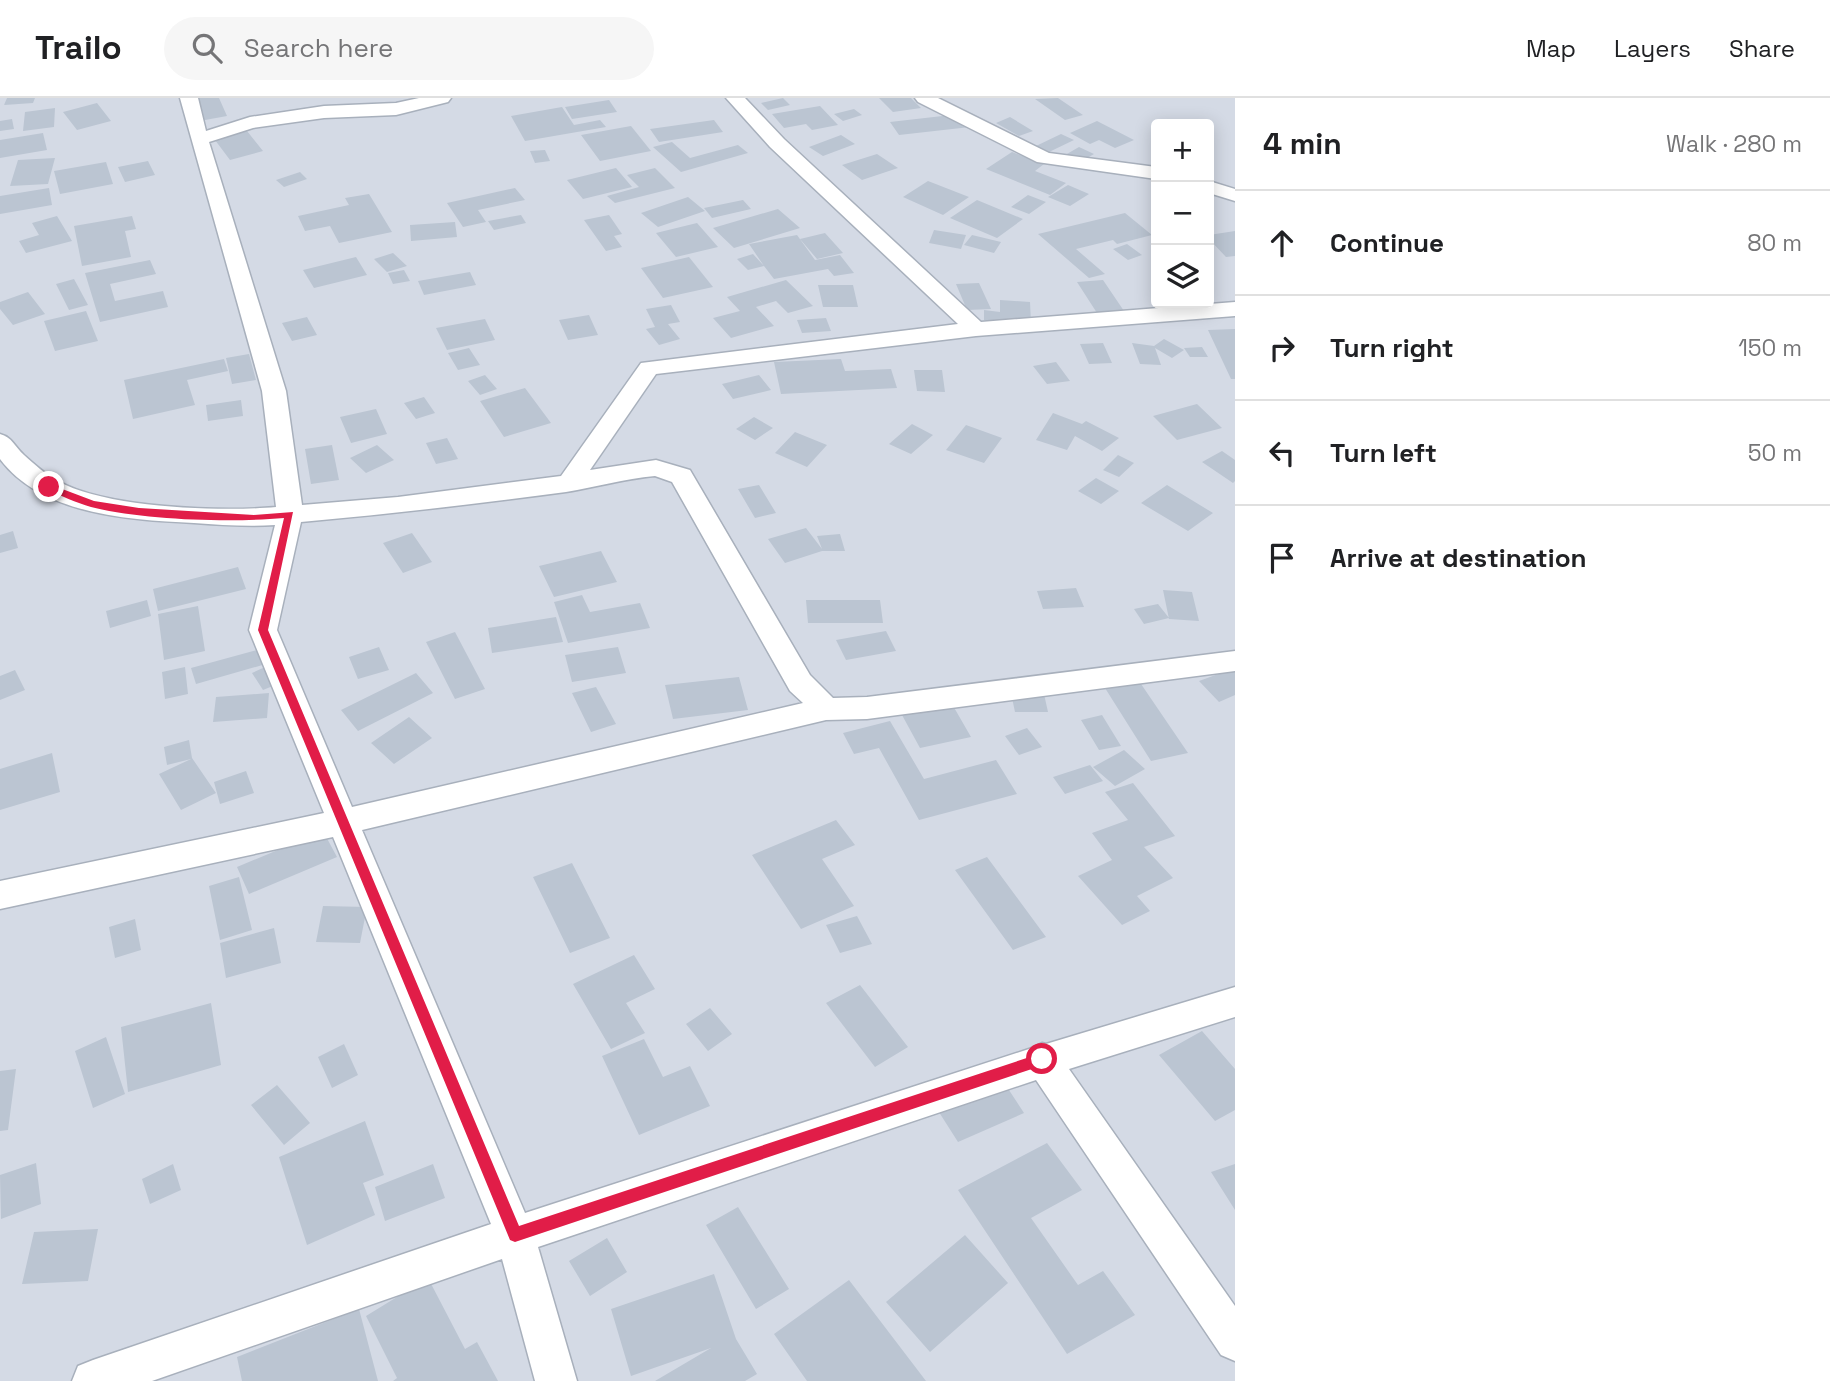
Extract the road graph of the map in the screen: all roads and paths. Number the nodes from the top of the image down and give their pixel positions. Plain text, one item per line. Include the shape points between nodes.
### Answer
1 (189, 98) edge
2 (442, 98) edge
3 (734, 98) edge
4 (924, 98) edge
5 (198, 139) junction
6 (1151, 172) edge
7 (1214, 189) edge
8 (1235, 195) edge
9 (1235, 309) edge
10 (976, 329) junction
11 (0, 442) edge
12 (569, 483) junction
13 (290, 514) junction
14 (1235, 661) edge
15 (826, 709) junction
16 (343, 822) junction
17 (0, 895) edge
18 (1235, 1002) edge
19 (1042, 1059) junction
20 (515, 1235) junction
21 (1235, 1341) edge
22 (93, 1381) edge
23 (556, 1381) edge

1 - 5 street
2 - 5 street via 396,109 250,124
3 - 10 street
4 - 6 street via 1044,158
5 - 13 street via 274,391
7 - 8 street
9 - 10 street
10 - 12 street via 649,368
11 - 13 street via 13,459 49,487 92,504 139,512 254,518
12 - 13 street
12 - 15 street via 656,468 681,476 800,683
13 - 16 street via 263,630
14 - 15 street via 867,708
15 - 16 street
16 - 17 street
16 - 20 street
18 - 19 street
19 - 20 street
19 - 21 street
20 - 22 street
20 - 23 street

